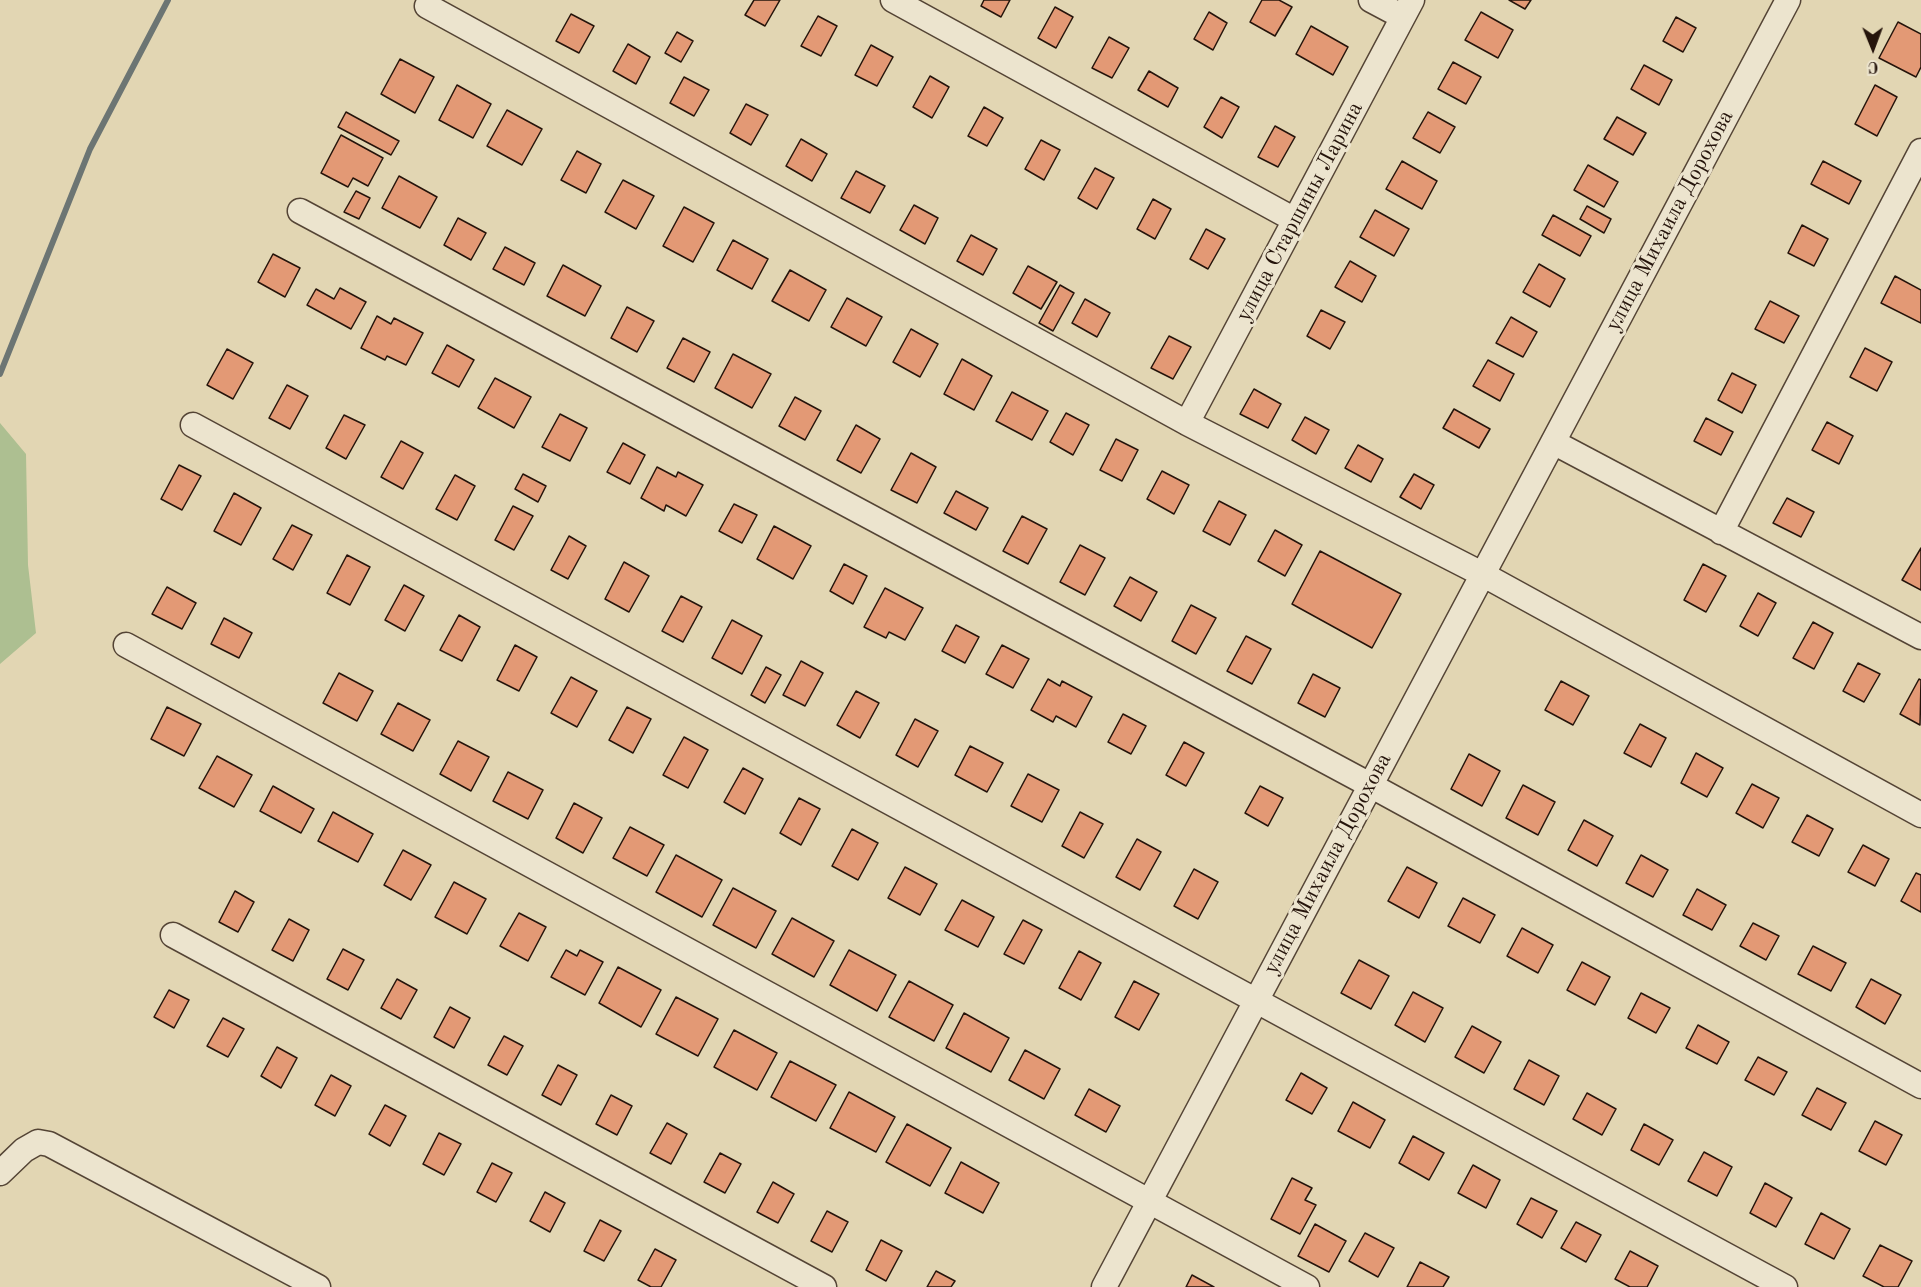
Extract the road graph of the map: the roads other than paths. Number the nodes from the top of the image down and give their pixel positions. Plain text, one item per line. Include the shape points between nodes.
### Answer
1 (893, 0) edge
2 (1371, 0) edge
3 (1788, 0) edge
4 (427, 6) dead end
5 (1408, 9) edge
6 (1921, 151) edge
7 (300, 211) dead end
8 (1295, 220) junction
9 (1187, 423) junction
10 (193, 425) dead end
11 (1553, 442) junction
12 (1721, 532) junction
13 (1482, 574) junction
14 (1921, 637) edge
15 (126, 645) dead end
16 (1370, 785) junction
17 (1921, 814) edge
18 (173, 935) dead end
19 (1255, 1001) junction
20 (1921, 1086) edge
21 (0, 1173) edge
22 (1149, 1202) junction
23 (318, 1287) edge
24 (824, 1287) edge
25 (1104, 1287) edge
26 (1307, 1287) edge
27 (1785, 1287) edge

1 - 8 street
2 - 5 street
3 - 11 street, улица Михаила Дорохова
4 - 9 street
5 - 8 street, улица Старшины Ларина
6 - 12 street
7 - 16 street
8 - 9 street, улица Старшины Ларина
9 - 13 street
10 - 19 street
11 - 12 street
11 - 13 street, улица Михаила Дорохова
12 - 14 street
13 - 16 street, улица Михаила Дорохова
13 - 17 street
15 - 22 street
16 - 19 street, улица Михаила Дорохова
16 - 20 street
18 - 24 street
19 - 22 street, улица Михаила Дорохова
19 - 27 street
21 - 23 street via 24,1149 38,1142 49,1144
22 - 25 street, улица Михаила Дорохова
22 - 26 street

